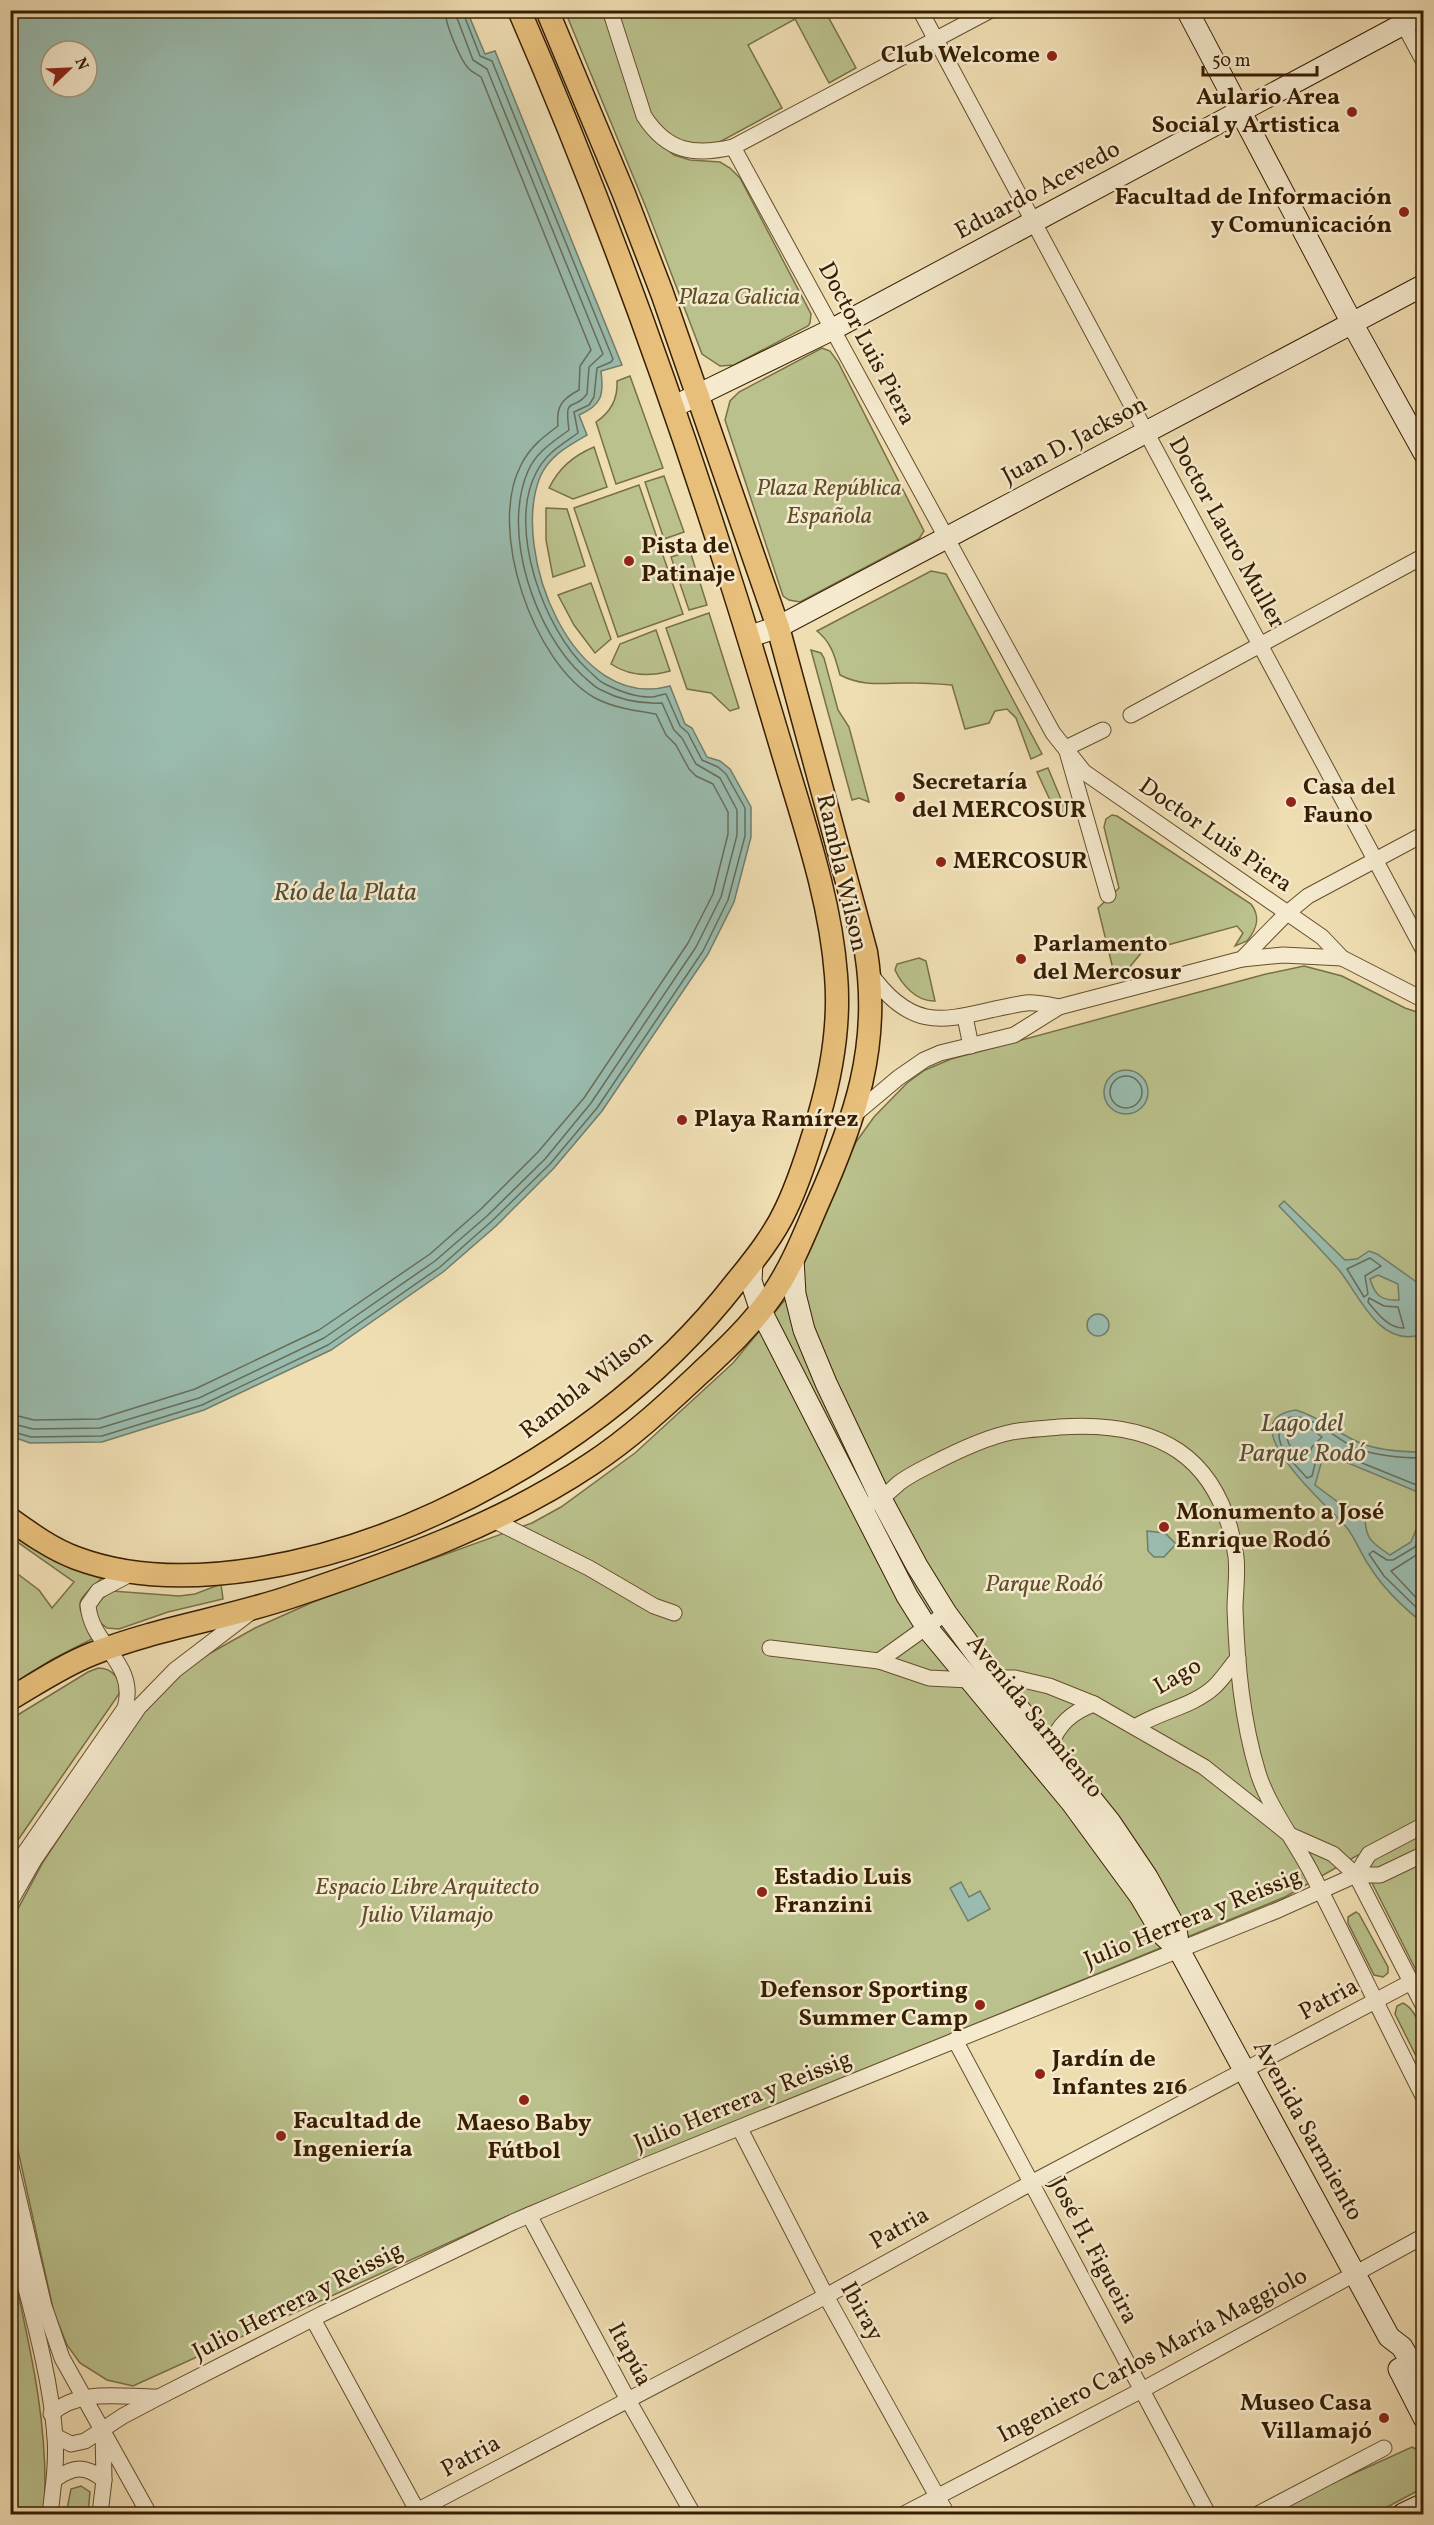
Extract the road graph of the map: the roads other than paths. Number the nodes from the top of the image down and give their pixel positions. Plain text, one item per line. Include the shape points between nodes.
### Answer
1 (519, 10) edge
2 (547, 10) edge
3 (610, 10) edge
4 (920, 10) edge
5 (991, 10) edge
6 (1187, 10) edge
7 (1424, 13) edge
8 (1400, 17) edge
9 (935, 39) junction
10 (1424, 62) edge
11 (1241, 113) junction
12 (733, 147) junction
13 (1032, 223) junction
14 (1424, 285) edge
15 (1352, 323) junction
16 (832, 329) junction
17 (699, 395) junction
18 (673, 407) junction
19 (1146, 432) junction
20 (1424, 453) edge
21 (946, 540) junction
22 (1424, 556) edge
23 (778, 627) junction
24 (748, 637) junction
25 (1261, 645) junction
26 (1131, 715) dead end
27 (1103, 730) dead end
28 (1066, 748) junction
29 (1424, 834) edge
30 (1374, 861) junction
31 (1108, 895) dead end
32 (1286, 914) junction
33 (1424, 951) edge
34 (1342, 958) junction
35 (1242, 959) junction
36 (869, 972) junction
37 (1424, 1000) edge
38 (1059, 1007) junction
39 (965, 1017) junction
40 (971, 1046) junction
41 (854, 1115) junction
42 (793, 1259) junction
43 (752, 1262) junction
44 (761, 1311) junction
45 (881, 1499) junction
46 (861, 1509) junction
47 (10, 1519) edge
48 (493, 1520) junction
49 (136, 1571) junction
50 (257, 1607) junction
51 (674, 1613) dead end
52 (946, 1613) junction
53 (927, 1628) junction
54 (770, 1647) dead end
55 (107, 1648) junction
56 (1238, 1658) junction
57 (879, 1661) junction
58 (995, 1678) junction
59 (969, 1680) junction
60 (10, 1699) edge
61 (1094, 1704) junction
62 (1135, 1727) junction
63 (1050, 1747) junction
64 (1424, 1825) edge
65 (1290, 1834) junction
66 (1424, 1854) edge
67 (10, 1874) edge
68 (1356, 1875) junction
69 (1320, 1892) junction
70 (10, 1902) edge
71 (1179, 1950) junction
72 (1410, 1982) junction
73 (1374, 2001) junction
74 (1424, 2007) edge
75 (955, 2040) junction
76 (1244, 2070) junction
77 (1424, 2098) edge
78 (740, 2129) junction
79 (10, 2163) edge
80 (1031, 2182) junction
81 (529, 2215) junction
82 (10, 2225) edge
83 (1424, 2236) edge
84 (1355, 2273) junction
85 (826, 2296) junction
86 (313, 2319) junction
87 (1389, 2337) junction
88 (1424, 2385) edge
89 (1142, 2390) junction
90 (85, 2396) junction
91 (159, 2397) junction
92 (628, 2400) junction
93 (51, 2414) junction
94 (1424, 2418) edge
95 (103, 2428) junction
96 (55, 2436) junction
97 (1384, 2448) dead end
98 (55, 2478) junction
99 (104, 2480) junction
100 (938, 2496) junction
101 (1424, 2504) edge
102 (415, 2513) edge
103 (50, 2514) edge
104 (100, 2514) edge
105 (149, 2514) edge
106 (693, 2514) edge
107 (904, 2514) edge
108 (947, 2514) edge
109 (1208, 2514) edge
110 (1258, 2514) edge
111 (1403, 2514) edge

1 - 18 main road, Rambla Wilson via 599,203
2 - 17 main road, Rambla Wilson via 624,194
3 - 12 street via 644,116 652,128 682,149 699,152
4 - 9 street, Doctor Lauro Muller
5 - 9 street
6 - 11 street
7 - 8 street, Eduardo Acevedo
8 - 10 street
8 - 11 street, Eduardo Acevedo
9 - 12 street
9 - 13 street, Doctor Lauro Muller
11 - 13 street, Eduardo Acevedo
11 - 15 street
12 - 16 street, Doctor Luis Piera
13 - 16 street, Eduardo Acevedo
13 - 19 street, Doctor Lauro Muller
14 - 15 street, Juan D. Jackson
15 - 19 street, Juan D. Jackson
15 - 20 street
16 - 17 street, Eduardo Acevedo
16 - 21 street, Doctor Luis Piera
17 - 18 street, Eduardo Acevedo
17 - 23 main road, Rambla Wilson
18 - 24 main road, Rambla Wilson
19 - 21 street, Juan D. Jackson
19 - 25 street, Doctor Lauro Muller
21 - 23 street, Juan D. Jackson
21 - 28 street, Doctor Luis Piera via 1053,733
22 - 25 street
23 - 24 street, Juan D. Jackson
23 - 36 main road, Rambla Wilson
24 - 43 main road, Rambla Wilson via 806,832 829,924 837,983 833,1052 817,1124 786,1210
25 - 26 street
25 - 30 street, Doctor Lauro Muller
27 - 28 street
28 - 31 street, Doctor Luis Piera
28 - 32 street, Doctor Luis Piera via 1084,772
29 - 30 street
30 - 32 street via 1308,896
30 - 33 street, Doctor Lauro Muller
32 - 34 street, Doctor Luis Piera via 1322,937
32 - 35 street
34 - 35 street, Doctor Luis Piera via 1283,955
34 - 37 street, Doctor Luis Piera
35 - 38 street, Doctor Luis Piera
36 - 39 street via 892,998 922,1017
36 - 41 main road, Rambla Wilson via 866,1054
38 - 39 street via 1029,1002
38 - 40 street via 1014,1035
39 - 40 street
40 - 41 street via 924,1060
41 - 42 main road, Rambla Wilson
42 - 44 main road, Rambla Wilson
42 - 45 street, Avenida Sarmiento via 795,1294 804,1330
43 - 44 street, Avenida Sarmiento via 751,1281
43 - 49 main road, Rambla Wilson via 708,1318 631,1392 517,1472 440,1512 361,1544 299,1561 208,1574
44 - 46 street, Avenida Sarmiento
44 - 48 main road, Rambla Wilson via 680,1392 593,1462
45 - 46 street
45 - 52 street, Avenida Sarmiento
45 - 56 street via 901,1481 930,1464 1010,1432 1073,1426 1117,1427 1173,1447 1188,1457 1213,1486 1230,1527 1237,1561
46 - 53 street, Avenida Sarmiento
47 - 49 main road, Rambla Wilson via 57,1551 97,1565
48 - 50 main road, Rambla Wilson
48 - 51 street
49 - 55 street via 98,1591 88,1605 91,1624
50 - 55 main road, Rambla Wilson
50 - 70 street via 175,1670 147,1697 34,1860
52 - 53 street
52 - 58 street, Avenida Sarmiento
53 - 57 street
53 - 59 street, Avenida Sarmiento
54 - 57 street
55 - 60 main road, Rambla Wilson
55 - 67 street via 121,1667 127,1685 125,1708
56 - 62 street, Lago via 1214,1687
56 - 65 street via 1247,1735 1260,1778
57 - 59 street via 929,1678
58 - 61 street via 1049,1686
58 - 63 street, Avenida Sarmiento
59 - 71 street, Avenida Sarmiento via 1072,1803 1140,1896 1163,1935
61 - 62 street
61 - 63 street via 1064,1722
62 - 65 street via 1204,1767
63 - 71 street, Avenida Sarmiento via 1110,1822 1147,1877 1176,1929
64 - 68 street, Julio Herrera y Reissig via 1369,1854
65 - 68 street via 1333,1854
65 - 69 street
66 - 68 street, Julio Herrera y Reissig via 1380,1875
68 - 69 street, Julio Herrera y Reissig
68 - 72 street
69 - 71 street, Julio Herrera y Reissig
69 - 73 street
71 - 75 street, Julio Herrera y Reissig
71 - 76 street, Avenida Sarmiento
72 - 73 street, Patria
72 - 74 street
73 - 76 street, Patria
73 - 77 street
75 - 78 street, Julio Herrera y Reissig
75 - 80 street, José H. Figueira
76 - 80 street, Patria
76 - 84 street, Avenida Sarmiento
78 - 81 street, Julio Herrera y Reissig
78 - 85 street, Ibiray
79 - 90 street via 49,2322 62,2358
80 - 85 street, Patria
80 - 89 street, José H. Figueira
81 - 86 street, Julio Herrera y Reissig
81 - 92 street, Itapúa
82 - 93 street via 48,2385
83 - 84 street, Ingeniero Carlos María Maggiolo
84 - 87 street, Avenida Sarmiento
84 - 89 street, Ingeniero Carlos María Maggiolo
85 - 92 street, Patria
85 - 100 street, Ibiray
86 - 91 street, Julio Herrera y Reissig
86 - 102 street
87 - 88 street, Avenida Sarmiento via 1402,2347
87 - 94 street, Avenida Sarmiento via 1390,2351
89 - 100 street, Ingeniero Carlos María Maggiolo
89 - 109 street, José H. Figueira
90 - 91 street, Julio Herrera y Reissig
90 - 93 street, Julio Herrera y Reissig
90 - 95 street
91 - 95 street, Julio Herrera y Reissig
92 - 102 street, Patria
92 - 106 street, Itapúa
93 - 96 street
95 - 96 street, Julio Herrera y Reissig via 77,2444
95 - 99 street
95 - 105 street
96 - 98 street
97 - 110 street
98 - 99 street via 81,2467
98 - 103 street
99 - 104 street
100 - 107 street, Ingeniero Carlos María Maggiolo
100 - 108 street, Ibiray
101 - 111 street

